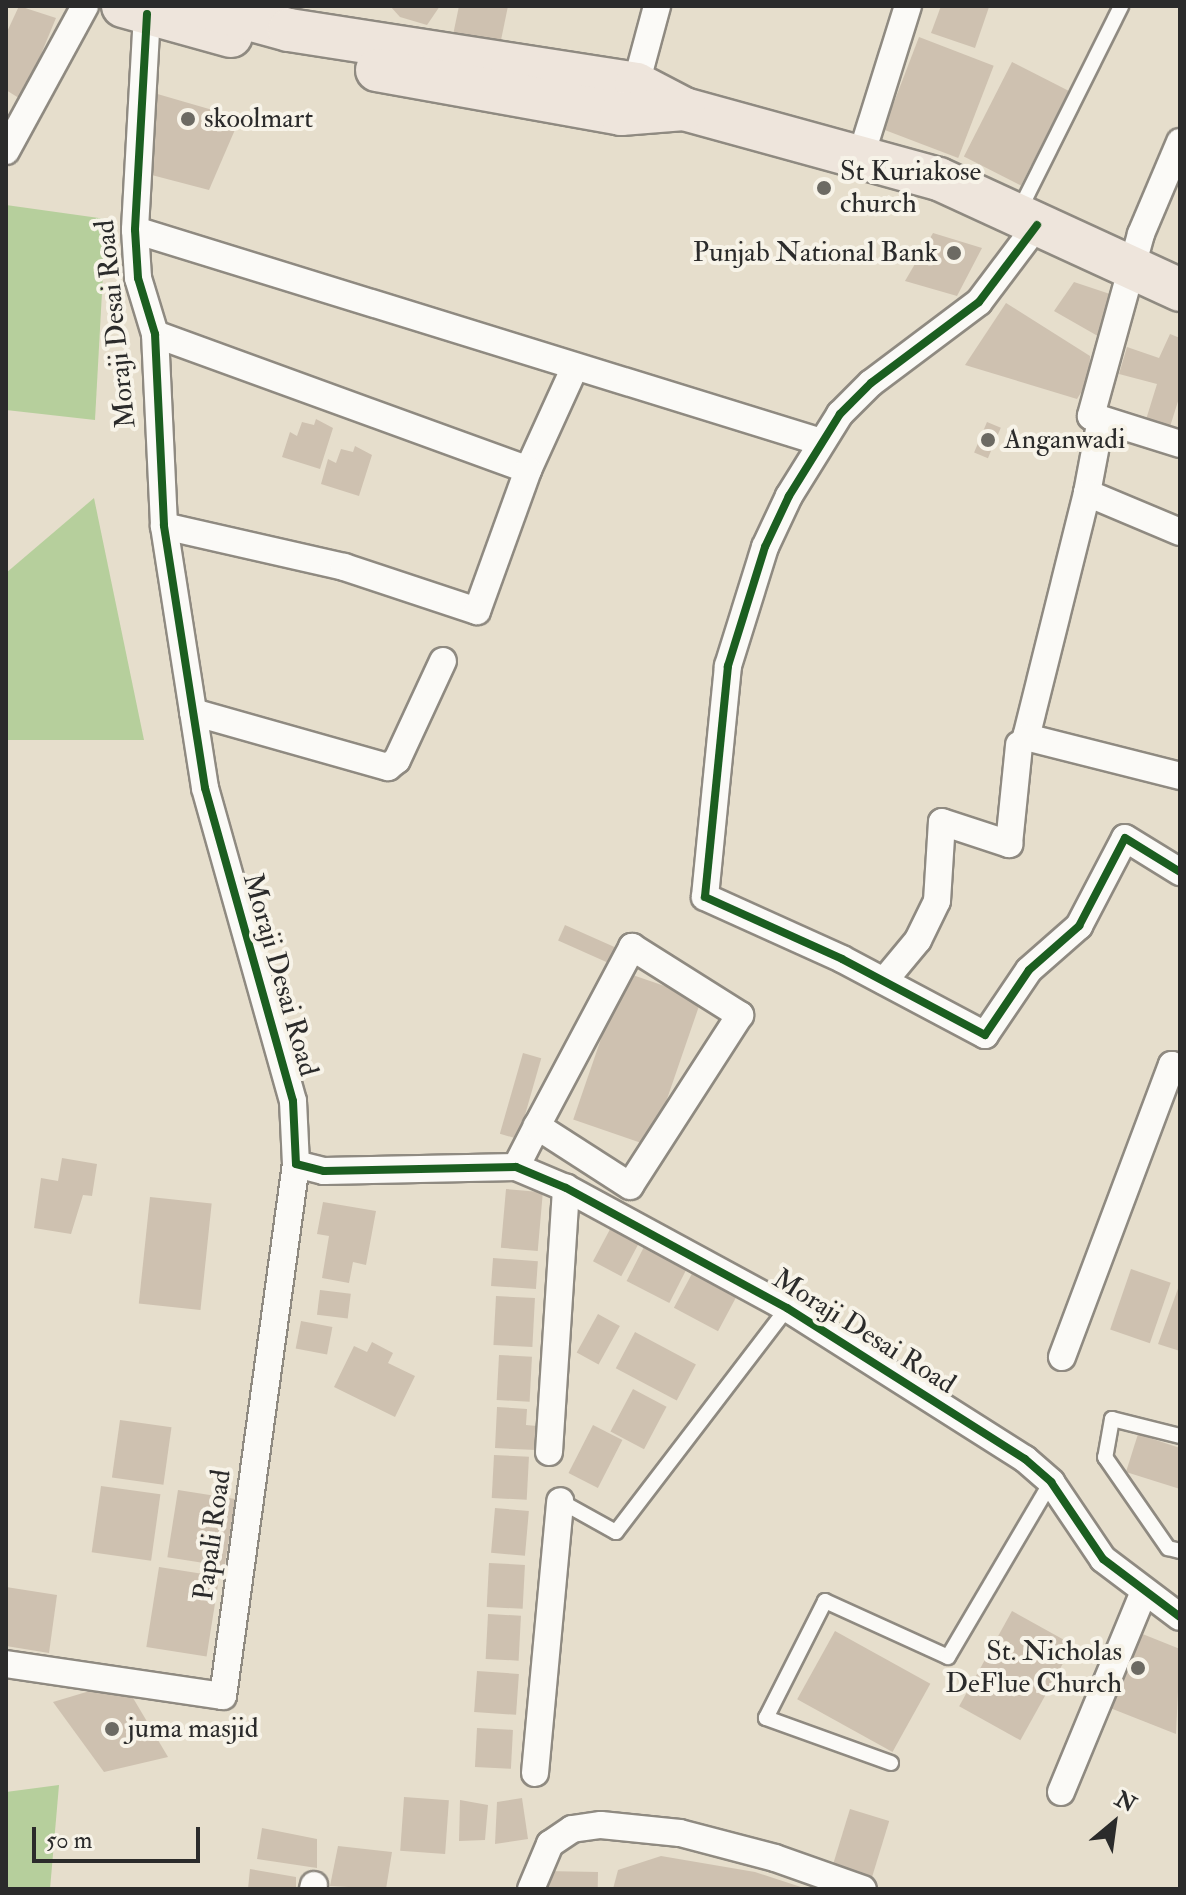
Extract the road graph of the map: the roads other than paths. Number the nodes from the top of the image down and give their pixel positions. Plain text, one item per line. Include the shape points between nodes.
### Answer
1 (85, 6) edge
2 (201, 6) edge
3 (657, 6) edge
4 (908, 6) edge
5 (1121, 6) edge
6 (135, 10) edge
7 (290, 18) edge
8 (493, 78) junction
9 (636, 84) junction
10 (684, 109) junction
11 (1180, 142) edge
12 (6, 151) edge
13 (860, 159) junction
14 (1027, 220) junction
15 (135, 230) junction
16 (1132, 266) junction
17 (1180, 290) edge
18 (155, 334) junction
19 (575, 367) junction
20 (1101, 419) junction
21 (821, 442) junction
22 (1180, 444) edge
23 (528, 470) junction
24 (1087, 493) junction
25 (164, 526) junction
26 (1180, 532) edge
27 (443, 661) dead end
28 (193, 712) junction
29 (1019, 745) dead end
30 (1180, 776) edge
31 (1180, 872) edge
32 (884, 981) junction
33 (1180, 1069) edge
34 (537, 1126) junction
35 (296, 1164) junction
36 (516, 1167) junction
37 (566, 1188) junction
38 (787, 1308) junction
39 (1062, 1357) dead end
40 (1180, 1436) edge
41 (549, 1452) dead end
42 (1051, 1482) junction
43 (560, 1501) joint
44 (1180, 1551) edge
45 (1143, 1594) junction
46 (1180, 1617) edge
47 (6, 1664) edge
48 (891, 1763) dead end
49 (535, 1773) dead end
50 (1061, 1792) dead end
51 (531, 1889) edge
52 (863, 1889) edge

1 - 12 street
2 - 7 main road
3 - 9 street
4 - 13 street
5 - 14 lane
6 - 8 main road
6 - 15 street, Moraji Desai Road
7 - 8 main road
8 - 9 main road
8 - 10 main road via 621,114
9 - 10 main road
10 - 13 main road
11 - 16 street
13 - 14 main road via 939,179
14 - 16 main road
14 - 21 street via 979,302 871,383
15 - 18 street, Moraji Desai Road via 138,278
15 - 19 street
16 - 17 main road
16 - 20 street via 1091,416
18 - 23 street
18 - 25 street, Moraji Desai Road
19 - 21 street
19 - 23 street
20 - 22 street
20 - 24 street
21 - 32 street via 765,547 728,666 706,899
23 - 25 street via 477,611 344,567
24 - 26 street
24 - 30 street via 1026,737
25 - 28 street, Moraji Desai Road
27 - 28 street via 397,760 388,767
28 - 35 street, Moraji Desai Road via 205,788 293,1101
29 - 32 street via 1009,844 942,822 937,901 918,940
31 - 32 street via 1125,838 1079,926 1029,970 985,1035
33 - 39 street via 1172,1065
34 - 34 street via 632,947 740,1015 630,1186
34 - 36 street
35 - 36 street, Moraji Desai Road via 324,1171
35 - 47 street, Papali Road via 223,1696
36 - 37 street, Moraji Desai Road
37 - 38 street, Moraji Desai Road
37 - 41 street
38 - 42 street, Moraji Desai Road via 1025,1459
38 - 43 lane via 616,1532
40 - 44 lane via 1112,1419 1105,1457 1168,1548
42 - 45 street, Moraji Desai Road via 1103,1559
42 - 48 lane via 948,1657 825,1601 766,1718
43 - 49 street
45 - 46 street, Moraji Desai Road
45 - 50 street
51 - 52 street via 550,1844 572,1829 601,1825 680,1833

